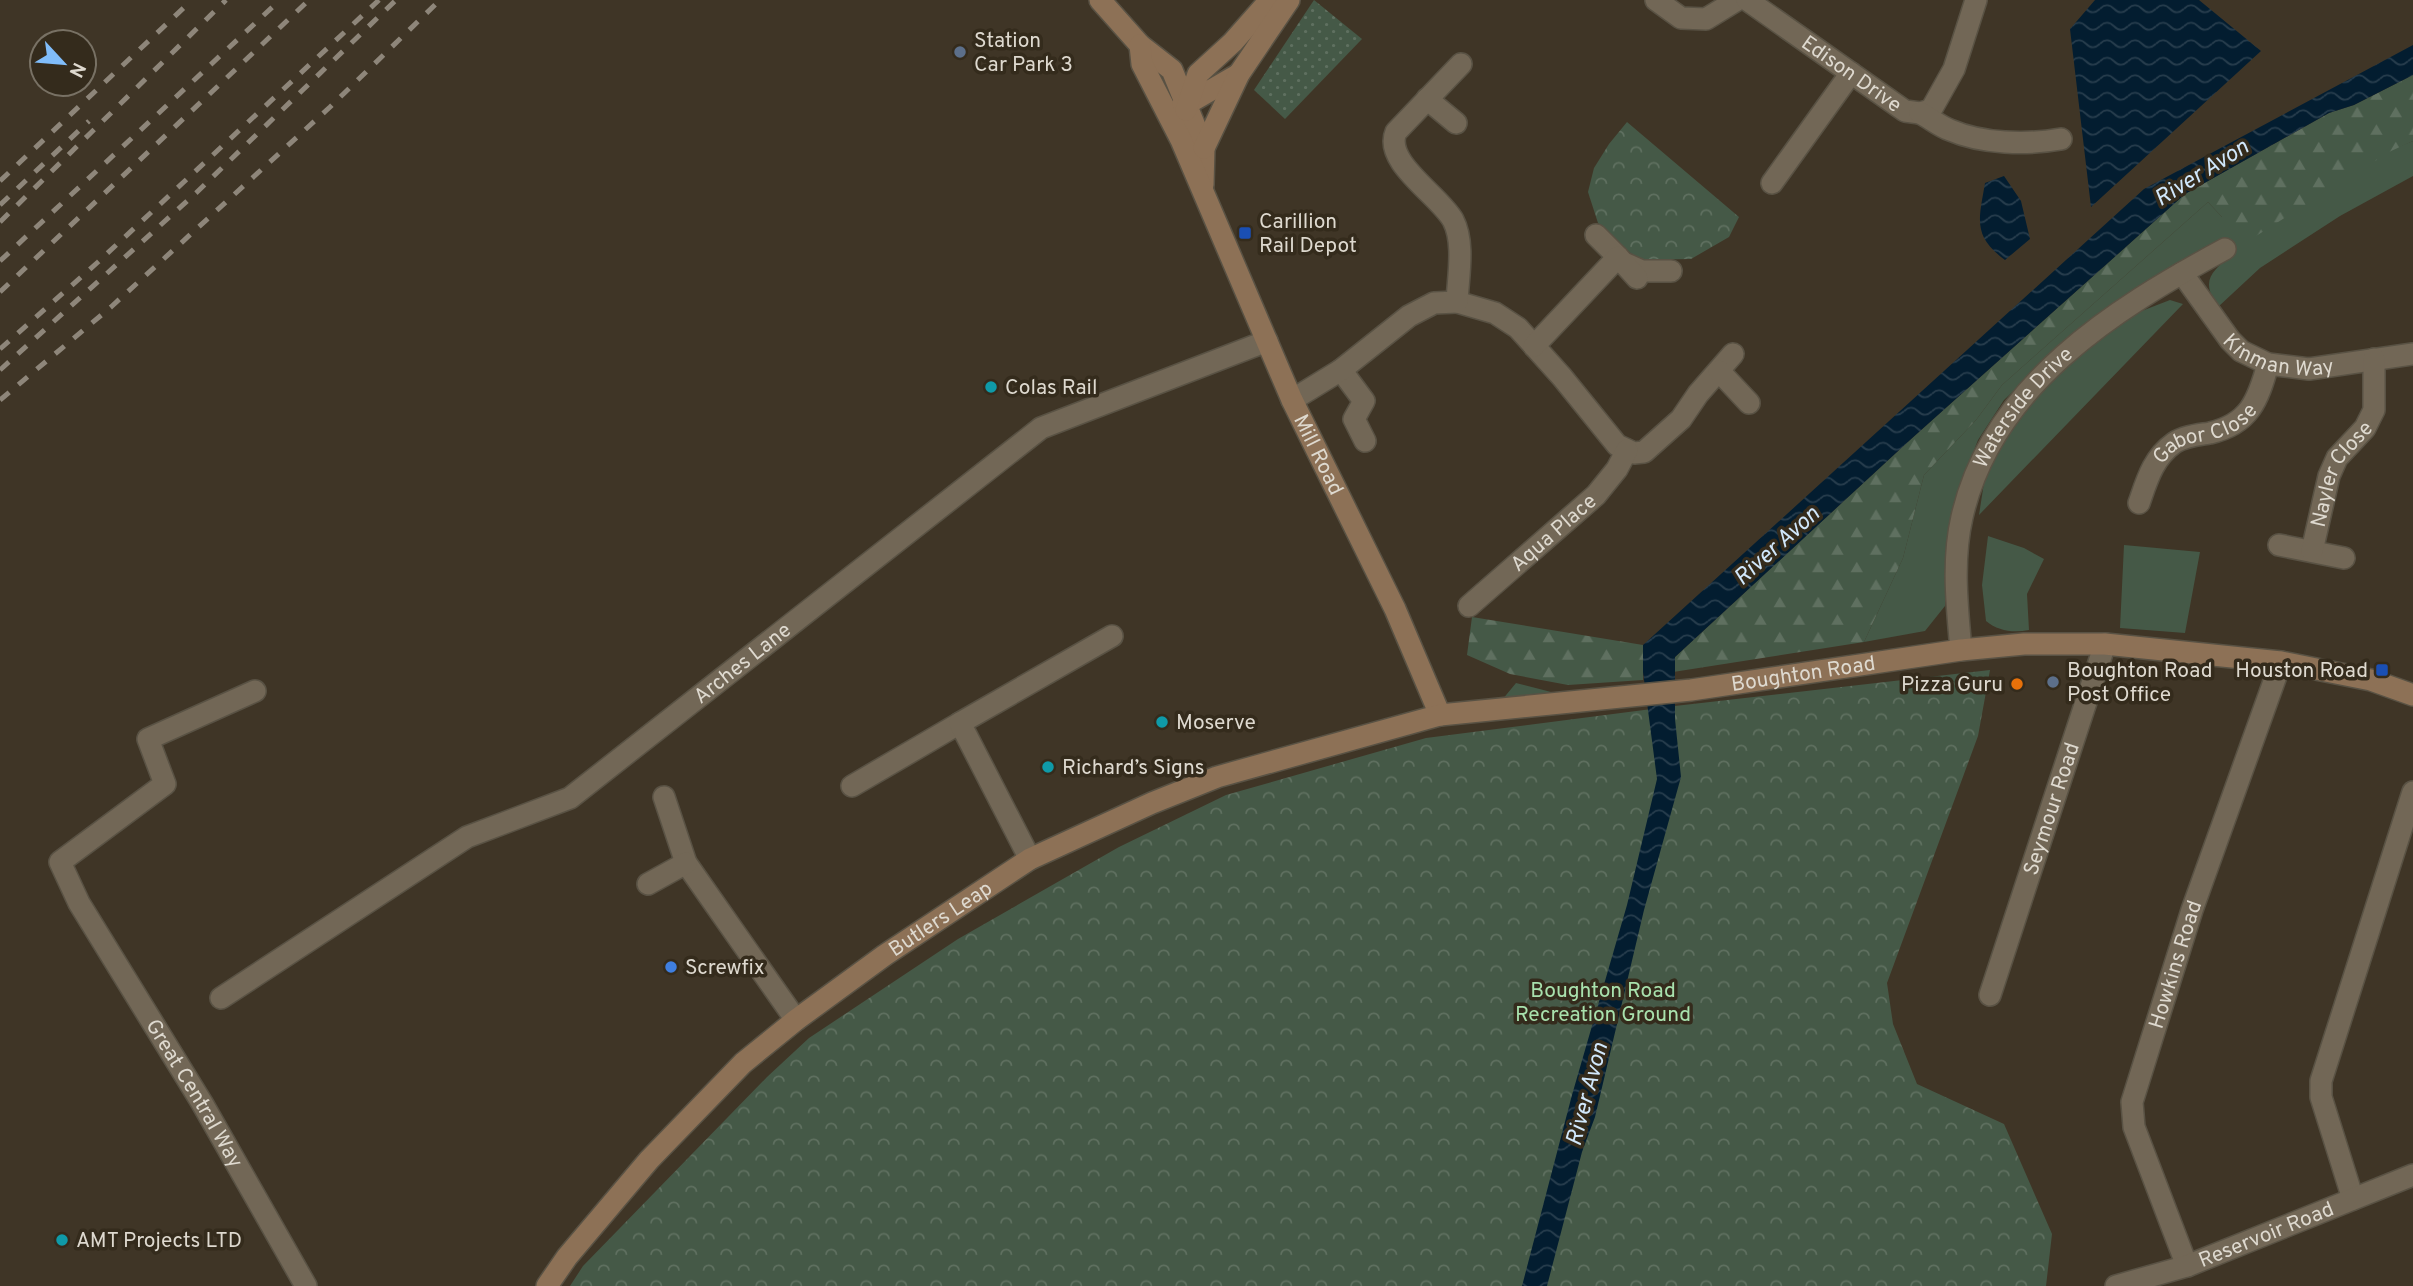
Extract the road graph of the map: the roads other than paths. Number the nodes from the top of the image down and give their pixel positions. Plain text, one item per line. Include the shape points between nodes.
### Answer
1 (1100, 0) edge
2 (1269, 0) edge
3 (1289, 0) edge
4 (1656, 0) edge
5 (1737, 0) edge
6 (1747, 0) edge
7 (1976, 0) edge
8 (1140, 45) junction
9 (1461, 64) dead end
10 (1243, 69) junction
11 (1172, 71) junction
12 (1851, 73) junction
13 (1198, 74) junction
14 (1427, 99) junction
15 (1187, 104) junction
16 (1165, 105) junction
17 (1920, 113) junction
18 (1456, 123) dead end
19 (2061, 139) dead end
20 (1194, 148) junction
21 (1772, 183) dead end
22 (1597, 235) dead end
23 (2225, 249) dead end
24 (1620, 260) junction
25 (1671, 271) dead end
26 (2182, 273) junction
27 (1637, 278) dead end
28 (1457, 302) junction
29 (1267, 341) junction
30 (1534, 346) junction
31 (1733, 354) dead end
32 (2413, 354) edge
33 (2374, 359) junction
34 (2267, 364) junction
35 (1342, 370) junction
36 (1719, 371) junction
37 (1292, 400) junction
38 (1749, 403) dead end
39 (1365, 441) dead end
40 (1627, 450) junction
41 (2140, 503) dead end
42 (2278, 545) dead end
43 (2312, 551) junction
44 (2344, 558) dead end
45 (1469, 606) dead end
46 (1112, 636) dead end
47 (2105, 644) junction
48 (1961, 650) junction
49 (2281, 662) junction
50 (255, 691) dead end
51 (2413, 695) edge
52 (1440, 715) junction
53 (960, 723) junction
54 (852, 786) dead end
55 (2413, 792) edge
56 (664, 797) dead end
57 (1030, 859) junction
58 (686, 863) junction
59 (648, 884) dead end
60 (1990, 995) dead end
61 (221, 998) dead end
62 (796, 1020) junction
63 (2413, 1175) edge
64 (2353, 1199) junction
65 (2187, 1266) junction
66 (306, 1286) edge
67 (547, 1286) edge
68 (2116, 1286) edge

1 - 8 street
2 - 13 street via 1234,42
3 - 10 street
4 - 5 street via 1681,18 1706,19
6 - 12 street, Edison Drive
7 - 17 street, Edison Drive via 1954,69 1930,110
8 - 11 street
8 - 16 street via 1142,64
9 - 14 street
10 - 15 street
10 - 20 street
11 - 13 street
11 - 15 street
12 - 17 street, Edison Drive via 1905,111
12 - 21 street
13 - 15 street
14 - 18 street
14 - 28 street via 1392,140 1395,155 1453,220 1460,248
15 - 16 street
15 - 20 street
16 - 20 street
17 - 19 street via 1951,131 2036,152
20 - 29 street, Mill Road via 1203,192
22 - 24 street
23 - 26 street, Waterside Drive
24 - 25 street via 1642,271
24 - 27 street
24 - 30 street
26 - 34 street, Kinman Way via 2230,340
26 - 48 street, Waterside Drive via 2117,314 2052,365 2003,422 1978,468 1962,517 1956,570
28 - 30 street via 1495,313
28 - 35 street via 1434,303 1409,316
29 - 37 street, Mill Road
29 - 61 street, Arches Lane via 1041,428 570,798 467,837
30 - 40 street via 1617,445
31 - 36 street
32 - 33 street, Kinman Way
33 - 34 street, Kinman Way via 2309,369
33 - 43 street, Nayler Close via 2374,410 2365,428 2337,458 2329,476
34 - 41 street, Gabor Close via 2248,412 2225,429 2175,442 2156,461
35 - 37 street
35 - 39 street via 1364,401 1354,418
36 - 38 street
36 - 40 street via 1659,441 1644,452
37 - 52 street, Mill Road via 1395,610
40 - 45 street, Aqua Place via 1596,495
42 - 43 street, Nayler Close
43 - 44 street, Nayler Close
46 - 53 street
47 - 48 street, Boughton Road
47 - 49 street, Boughton Road
47 - 60 street, Seymour Road via 2008,976
48 - 52 street, Boughton Road via 1691,690
49 - 51 street, Boughton Road via 2371,680
49 - 65 street, Howkins Road via 2192,910 2132,1102 2134,1127
50 - 66 street, Great Central Way via 148,739 165,784 60,862 79,903 202,1103
52 - 57 street, Butlers Leap via 1217,777
53 - 54 street
53 - 57 street
55 - 64 street via 2321,1081 2321,1097
56 - 58 street
57 - 62 street, Butlers Leap
58 - 59 street
58 - 62 street
62 - 67 street, Butlers Leap via 743,1063 649,1160
63 - 64 street, Reservoir Road
64 - 65 street, Reservoir Road
65 - 68 street, Reservoir Road

